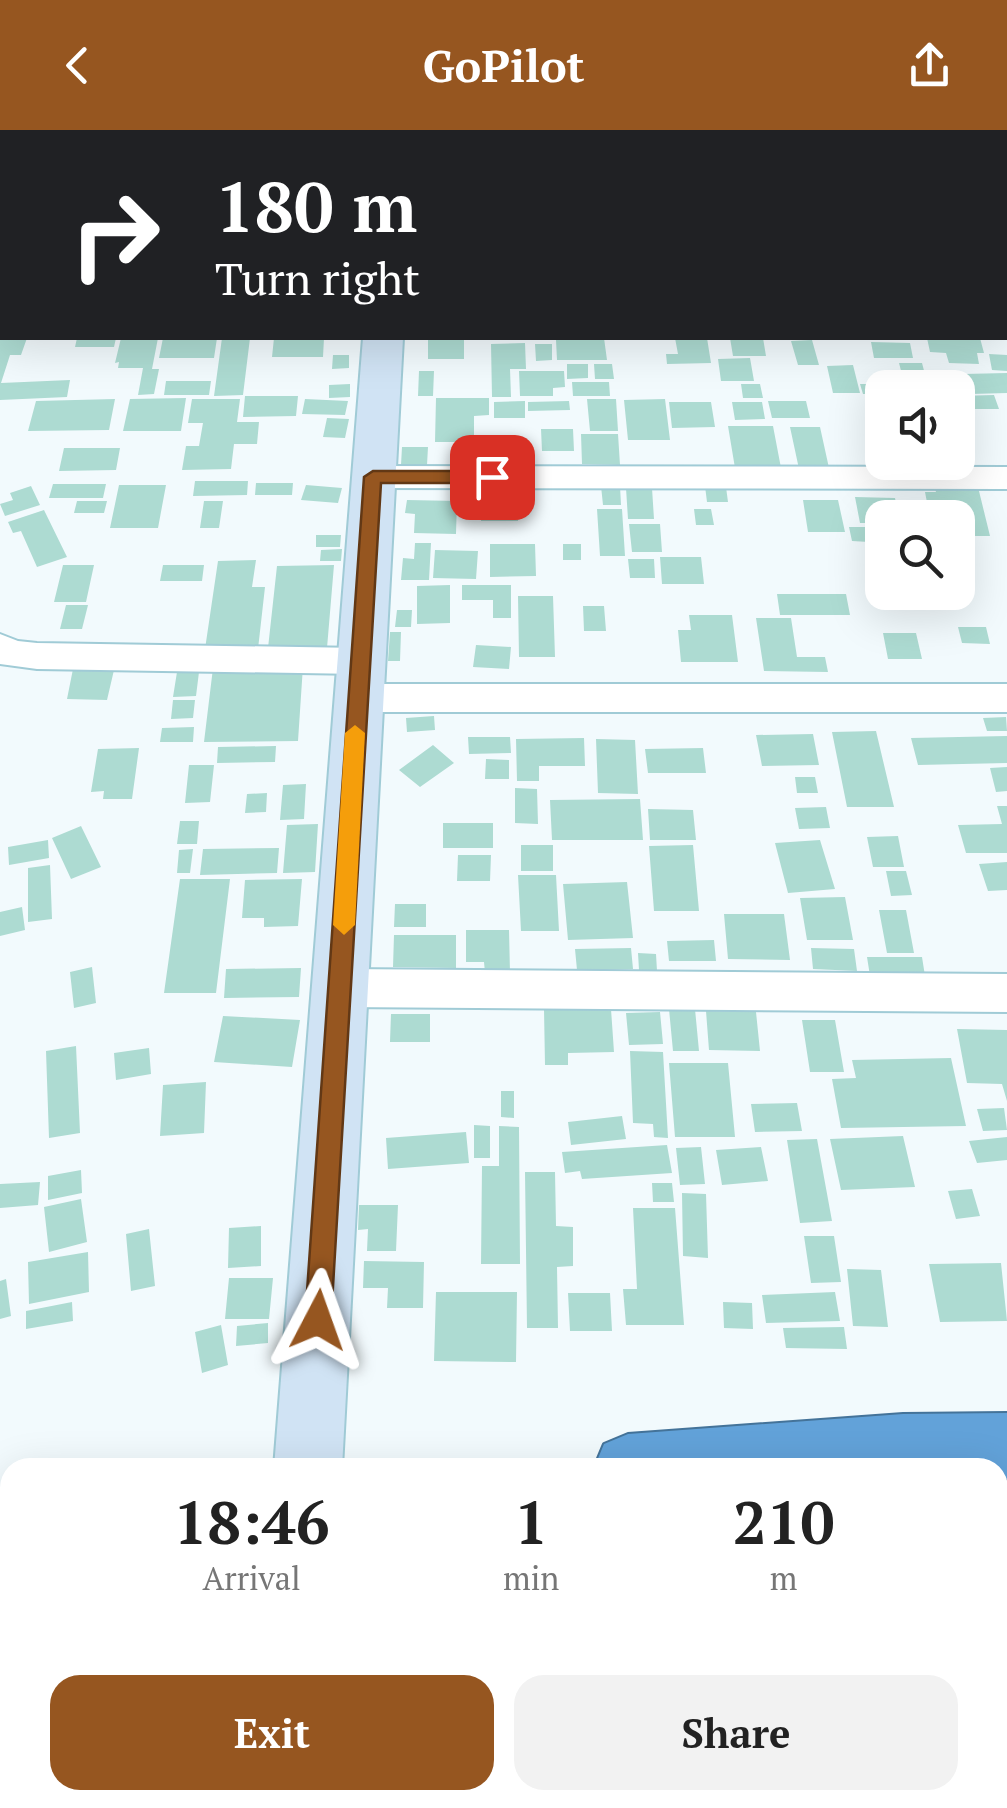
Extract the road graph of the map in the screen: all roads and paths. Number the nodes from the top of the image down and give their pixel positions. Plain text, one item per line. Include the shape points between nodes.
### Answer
1 (382, 340) edge
2 (373, 477) junction
3 (1007, 478) edge
4 (0, 647) edge
5 (359, 679) junction
6 (1007, 698) edge
7 (340, 988) junction
8 (1007, 993) edge
9 (1007, 1446) edge
10 (309, 1458) edge
11 (766, 1458) edge

1 - 2 street
2 - 3 street
2 - 5 street
4 - 5 street via 10,654
5 - 6 street
5 - 7 street
7 - 8 street
7 - 10 street
9 - 11 highway

